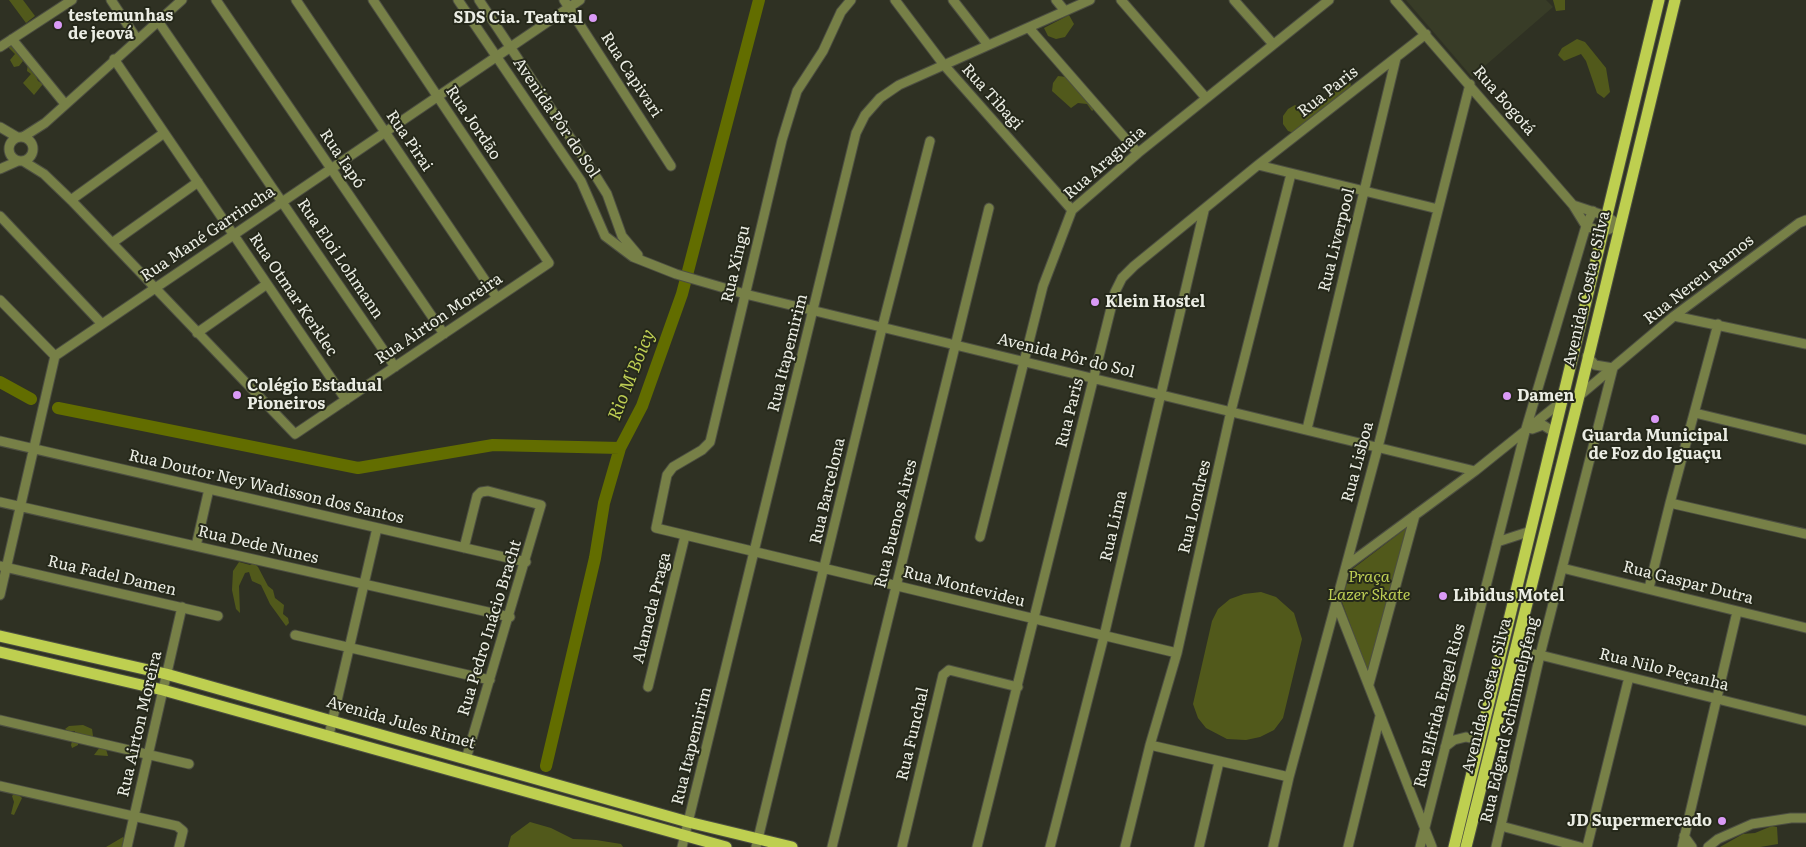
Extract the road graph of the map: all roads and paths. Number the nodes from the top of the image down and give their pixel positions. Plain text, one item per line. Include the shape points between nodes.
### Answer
1 (72, 0) edge
2 (110, 0) edge
3 (182, 0) edge
4 (216, 0) edge
5 (296, 0) edge
6 (373, 0) edge
7 (458, 0) edge
8 (479, 0) edge
9 (580, 0) edge
10 (851, 0) edge
11 (895, 0) edge
12 (953, 0) edge
13 (1056, 0) edge
14 (1090, 0) edge
15 (1121, 0) edge
16 (1234, 0) edge
17 (1329, 0) edge
18 (1395, 0) edge
19 (1659, 0) edge
20 (1674, 0) edge
21 (567, 4) edge
22 (1065, 11) junction
23 (158, 21) junction
24 (1029, 28) junction
25 (1426, 34) junction
26 (12, 39) junction
27 (137, 39) junction
28 (1273, 44) junction
29 (988, 45) junction
30 (0, 47) edge
31 (510, 47) junction
32 (497, 57) junction
33 (1396, 58) junction
34 (114, 59) junction
35 (944, 65) junction
36 (1470, 84) junction
37 (438, 97) junction
38 (1206, 98) junction
39 (65, 104) junction
40 (45, 123) junction
41 (0, 128) edge
42 (385, 132) junction
43 (164, 133) junction
44 (20, 137) junction
45 (930, 141) dead end
46 (32, 149) junction
47 (9, 150) junction
48 (1138, 153) junction
49 (20, 161) junction
50 (671, 166) dead end
51 (1258, 166) junction
52 (0, 167) edge
53 (331, 168) junction
54 (44, 174) junction
55 (1291, 174) junction
56 (198, 182) junction
57 (1364, 191) junction
58 (607, 194) junction
59 (71, 200) junction
60 (591, 200) junction
61 (282, 202) junction
62 (1573, 205) junction
63 (989, 208) dead end
64 (1438, 209) junction
65 (1072, 210) junction
66 (1204, 211) junction
67 (1593, 212) junction
68 (0, 216) edge
69 (1606, 216) junction
70 (1806, 220) edge
71 (617, 224) junction
72 (1619, 225) junction
73 (1586, 226) junction
74 (1602, 232) junction
75 (233, 234) junction
76 (605, 236) junction
77 (112, 243) junction
78 (549, 263) joint
79 (652, 266) junction
80 (267, 284) junction
81 (154, 288) junction
82 (745, 294) junction
83 (497, 298) junction
84 (0, 300) edge
85 (814, 311) junction
86 (1674, 316) junction
87 (102, 324) junction
88 (1718, 324) junction
89 (882, 328) junction
90 (197, 333) junction
91 (444, 334) junction
92 (1806, 344) edge
93 (955, 345) junction
94 (55, 356) junction
95 (1587, 356) junction
96 (1024, 361) junction
97 (395, 367) junction
98 (1613, 368) junction
99 (1094, 378) junction
100 (1161, 395) junction
101 (1579, 396) junction
102 (346, 400) junction
103 (1561, 402) junction
104 (1232, 412) junction
105 (1695, 413) junction
106 (1307, 429) junction
107 (1525, 432) junction
108 (1554, 432) junction
109 (1806, 440) edge
110 (0, 441) edge
111 (1378, 447) junction
112 (34, 449) junction
113 (1474, 471) junction
114 (209, 489) junction
115 (0, 502) edge
116 (1670, 502) junction
117 (20, 506) junction
118 (1415, 515) junction
119 (377, 528) junction
120 (656, 528) joint
121 (1531, 532) junction
122 (1806, 534) edge
123 (685, 536) junction
124 (980, 537) dead end
125 (1497, 542) junction
126 (196, 546) junction
127 (464, 548) junction
128 (755, 553) junction
129 (526, 562) junction
130 (1346, 566) junction
131 (3, 567) edge
132 (1562, 568) junction
133 (825, 569) junction
134 (364, 584) junction
135 (896, 586) junction
136 (1650, 588) junction
137 (0, 595) edge
138 (1337, 604) junction
139 (182, 607) junction
140 (1737, 612) junction
141 (218, 616) dead end
142 (510, 617) junction
143 (1034, 620) junction
144 (1806, 628) edge
145 (0, 636) edge
146 (295, 636) dead end
147 (1104, 636) junction
148 (350, 647) junction
149 (0, 652) edge
150 (1514, 652) junction
151 (1177, 653) junction
152 (1540, 655) junction
153 (166, 674) junction
154 (1629, 677) junction
155 (490, 680) junction
156 (1368, 684) junction
157 (648, 687) dead end
158 (1018, 687) junction
159 (163, 690) junction
160 (1715, 698) junction
161 (1380, 716) junction
162 (0, 720) edge
163 (333, 720) junction
164 (1806, 721) edge
165 (329, 735) junction
166 (1150, 745) junction
167 (1480, 745) junction
168 (1445, 747) junction
169 (148, 754) junction
170 (466, 759) junction
171 (1219, 762) junction
172 (189, 764) dead end
173 (1289, 776) junction
174 (0, 786) edge
175 (134, 816) junction
176 (1806, 818) edge
177 (688, 822) junction
178 (1501, 826) junction
179 (1424, 831) junction
180 (1684, 836) junction
181 (684, 842) edge
182 (758, 843) edge
183 (127, 847) edge
184 (179, 847) edge
185 (726, 847) edge
186 (792, 847) edge
187 (832, 847) edge
188 (902, 847) edge
189 (977, 847) edge
190 (1050, 847) edge
191 (1125, 847) edge
192 (1199, 847) edge
193 (1272, 847) edge
194 (1348, 847) edge
195 (1420, 847) edge
196 (1432, 847) edge
197 (1454, 847) edge
198 (1466, 847) edge
199 (1496, 847) edge
200 (1580, 847) edge
201 (1587, 847) edge
202 (1682, 847) edge
203 (1692, 847) edge
204 (1707, 847) edge

1 - 26 street
2 - 27 street
3 - 23 street
4 - 53 street, Rua Iapó
5 - 42 street, Rua Pirai
6 - 37 street, Rua Jordão
7 - 32 street, Avenida Pôr do Sol
8 - 31 street, Avenida Pôr do Sol
9 - 21 street, Rua Mané Garrincha
10 - 82 street, Rua Xingu via 841,12 823,51 797,92 782,140
11 - 35 street, Rua Tibagi
12 - 29 street
13 - 22 street
14 - 22 street, Rua Itapemirim
15 - 38 street
16 - 28 street
17 - 28 street, Rua Araguaia
18 - 25 street, Rua Bogotá
19 - 69 main road, Avenida Costa e Silva
20 - 72 main road, Avenida Costa e Silva
21 - 31 street, Rua Mané Garrincha
21 - 50 street, Rua Capivari
22 - 24 street, Rua Itapemirim
23 - 27 street
23 - 61 street, Rua Eloi Lohmann
24 - 29 street, Rua Itapemirim
24 - 48 street
25 - 33 street, Rua Paris
25 - 36 street, Rua Bogotá
26 - 30 street
26 - 39 street
27 - 34 street
28 - 38 street, Rua Araguaia
29 - 35 street, Rua Itapemirim
31 - 32 street, Rua Mané Garrincha
31 - 58 street, Avenida Pôr do Sol
32 - 37 street, Rua Mané Garrincha
32 - 60 street, Avenida Pôr do Sol via 582,181
33 - 51 street, Rua Paris
33 - 57 street, Rua Liverpool
34 - 39 street
34 - 43 street, Rua Otmar Kerklec
35 - 65 street, Rua Tibagi
35 - 85 street, Rua Itapemirim via 899,85 880,98 865,115 856,133
36 - 62 street, Rua Bogotá
36 - 64 street, Rua Lisboa
37 - 42 street, Rua Mané Garrincha
37 - 78 street, Rua Jordão
38 - 48 street, Rua Araguaia
39 - 40 street
40 - 44 street
40 - 46 street
41 - 44 street
41 - 47 street
42 - 53 street, Rua Mané Garrincha
42 - 83 street, Rua Pirai
43 - 56 street, Rua Otmar Kerklec
43 - 59 street
44 - 46 street
44 - 47 street
45 - 89 street, Rua Barcelona
46 - 49 street
46 - 54 street
47 - 49 street
47 - 52 street
48 - 65 street, Rua Araguaia
49 - 52 street
49 - 54 street
51 - 55 street
51 - 66 street, Rua Paris
53 - 61 street, Rua Mané Garrincha
53 - 91 street, Rua Iapó
54 - 59 street
55 - 57 street
55 - 104 street, Rua Londres
56 - 75 street, Rua Otmar Kerklec
56 - 77 street
57 - 64 street
57 - 106 street, Rua Liverpool
58 - 60 street
58 - 71 street, Avenida Pôr do Sol
59 - 77 street
60 - 76 street, Avenida Pôr do Sol
61 - 75 street, Rua Mané Garrincha
61 - 97 street, Rua Eloi Lohmann
62 - 67 street
62 - 73 street, Rua Bogotá
63 - 93 street, Rua Buenos Aires
64 - 111 street, Rua Lisboa
65 - 96 street, Rua Araguaia via 1043,286
66 - 99 street, Rua Paris via 1122,278 1115,292
66 - 100 street, Rua Lima
67 - 69 street
67 - 73 street, Rua Elfrida Engel Rios
68 - 87 street
69 - 72 street
69 - 74 main road, Avenida Costa e Silva
70 - 86 street, Rua Nereu Ramos
71 - 76 street
71 - 79 street, Avenida Pôr do Sol via 633,251
72 - 74 street
72 - 95 main road, Avenida Costa e Silva
73 - 74 street
73 - 107 street, Rua Elfrida Engel Rios
74 - 103 main road, Avenida Costa e Silva
75 - 80 street, Rua Otmar Kerklec
75 - 81 street, Rua Mané Garrincha
76 - 79 street, Avenida Pôr do Sol via 633,257
77 - 81 street
78 - 83 street, Rua Airton Moreira
79 - 82 street, Avenida Pôr do Sol
80 - 90 street
80 - 102 street, Rua Otmar Kerklec
81 - 87 street, Rua Mané Garrincha
81 - 90 street
82 - 85 street, Avenida Pôr do Sol
82 - 120 street, Rua Xingu via 710,442 672,467 667,475
83 - 91 street, Rua Airton Moreira
84 - 94 street
85 - 89 street, Avenida Pôr do Sol
85 - 128 street, Rua Itapemirim
86 - 88 street
86 - 98 street, Rua Nereu Ramos
87 - 94 street, Rua Mané Garrincha
88 - 92 street
88 - 105 street
89 - 93 street, Avenida Pôr do Sol
89 - 133 street, Rua Barcelona
90 - 102 street, Rua Airton Moreira via 295,434
91 - 97 street, Rua Airton Moreira
93 - 96 street, Avenida Pôr do Sol
93 - 135 street, Rua Buenos Aires
94 - 112 street
95 - 98 street via 1595,365
95 - 101 main road, Avenida Costa e Silva
96 - 99 street, Avenida Pôr do Sol
96 - 124 street, Rua Araguaia
97 - 102 street, Rua Airton Moreira
98 - 101 street, Rua Nereu Ramos
98 - 132 street, Rua Edgard Schimmelpfeng
99 - 100 street, Avenida Pôr do Sol
99 - 143 street, Rua Paris
100 - 104 street, Avenida Pôr do Sol
100 - 147 street, Rua Lima
101 - 150 main road, Avenida Costa e Silva
103 - 107 street
103 - 108 main road, Avenida Costa e Silva
104 - 106 street, Avenida Pôr do Sol
104 - 151 street, Rua Londres
105 - 109 street
105 - 116 street
106 - 111 street, Avenida Pôr do Sol
107 - 108 street via 1544,425
107 - 113 street
107 - 125 street, Rua Elfrida Engel Rios
108 - 121 main road, Avenida Costa e Silva
110 - 112 street, Rua Doutor Ney Wadisson dos Santos
111 - 113 street, Avenida Pôr do Sol
111 - 130 street, Rua Lisboa
112 - 114 street, Rua Doutor Ney Wadisson dos Santos
112 - 117 street
113 - 118 street
114 - 119 street, Rua Doutor Ney Wadisson dos Santos
114 - 126 street
115 - 117 street, Rua Dede Nunes
116 - 122 street
116 - 136 street
117 - 126 street, Rua Dede Nunes
117 - 131 street
118 - 130 street
118 - 156 street
119 - 127 street, Rua Doutor Ney Wadisson dos Santos
119 - 134 street
120 - 123 street, Rua Montevideu
121 - 125 street
121 - 167 main road, Avenida Costa e Silva
123 - 128 street, Rua Montevideu
123 - 157 street, Alameda Praga
125 - 168 street, Rua Elfrida Engel Rios
126 - 134 street, Rua Dede Nunes
127 - 129 street, Rua Doutor Ney Wadisson dos Santos
127 - 129 street, Rua Pedro Inácio Bracht via 477,496 488,491 541,505
128 - 133 street, Rua Montevideu
128 - 177 street, Rua Itapemirim
129 - 142 street, Rua Pedro Inácio Bracht
130 - 138 street, Rua Lisboa
131 - 137 street
131 - 139 street, Rua Fadel Damen
132 - 136 street, Rua Gaspar Dutra
132 - 152 street, Rua Edgard Schimmelpfeng
133 - 135 street, Rua Montevideu
133 - 182 street, Rua Barcelona
134 - 142 street, Rua Dede Nunes
134 - 148 street
135 - 143 street, Rua Montevideu
135 - 187 street, Rua Buenos Aires
136 - 140 street, Rua Gaspar Dutra
138 - 156 street
138 - 173 street, Rua Lisboa
139 - 141 street, Rua Fadel Damen
139 - 153 street, Rua Airton Moreira
140 - 144 street, Rua Gaspar Dutra
140 - 160 street
142 - 155 street, Rua Pedro Inácio Bracht
143 - 147 street, Rua Montevideu
143 - 158 street, Rua Paris
145 - 153 main road, Avenida Jules Rimet
146 - 148 street
147 - 151 street, Rua Montevideu
147 - 190 street, Rua Lima
148 - 155 street
148 - 163 street
149 - 159 main road, Avenida Jules Rimet
150 - 152 street, Rua Nilo Peçanha
150 - 198 main road, Avenida Costa e Silva
151 - 166 street, Rua Londres
152 - 154 street, Rua Nilo Peçanha
152 - 178 street, Rua Edgard Schimmelpfeng
153 - 159 street, Rua Airton Moreira
153 - 163 main road, Avenida Jules Rimet
154 - 160 street, Rua Nilo Peçanha
154 - 201 street
155 - 170 street, Rua Pedro Inácio Bracht
156 - 161 street
158 - 188 street, Rua Funchal via 949,670 942,675
158 - 189 street, Rua Paris
159 - 165 main road, Avenida Jules Rimet
159 - 169 street, Rua Airton Moreira
160 - 164 street, Rua Nilo Peçanha
160 - 180 street
161 - 179 street
161 - 194 street
162 - 169 street
163 - 165 street
163 - 170 main road, Avenida Jules Rimet
165 - 181 main road, Avenida Jules Rimet
166 - 171 street
166 - 191 street, Rua Londres
167 - 168 street via 1466,737
167 - 197 main road, Avenida Costa e Silva
168 - 179 street, Rua Elfrida Engel Rios
169 - 172 street
169 - 175 street, Rua Airton Moreira
170 - 177 main road, Avenida Jules Rimet
171 - 173 street
171 - 192 street
173 - 193 street, Rua Lisboa
174 - 175 street
175 - 183 street, Rua Airton Moreira
175 - 184 street via 177,826 183,832
176 - 204 street via 1752,824
177 - 181 street, Rua Itapemirim
177 - 182 main road, Avenida Jules Rimet
178 - 199 street, Rua Edgard Schimmelpfeng
178 - 200 street
179 - 195 street, Rua Elfrida Engel Rios
179 - 196 street
180 - 202 street
180 - 203 street
181 - 185 main road, Avenida Jules Rimet
182 - 186 main road, Avenida Jules Rimet

